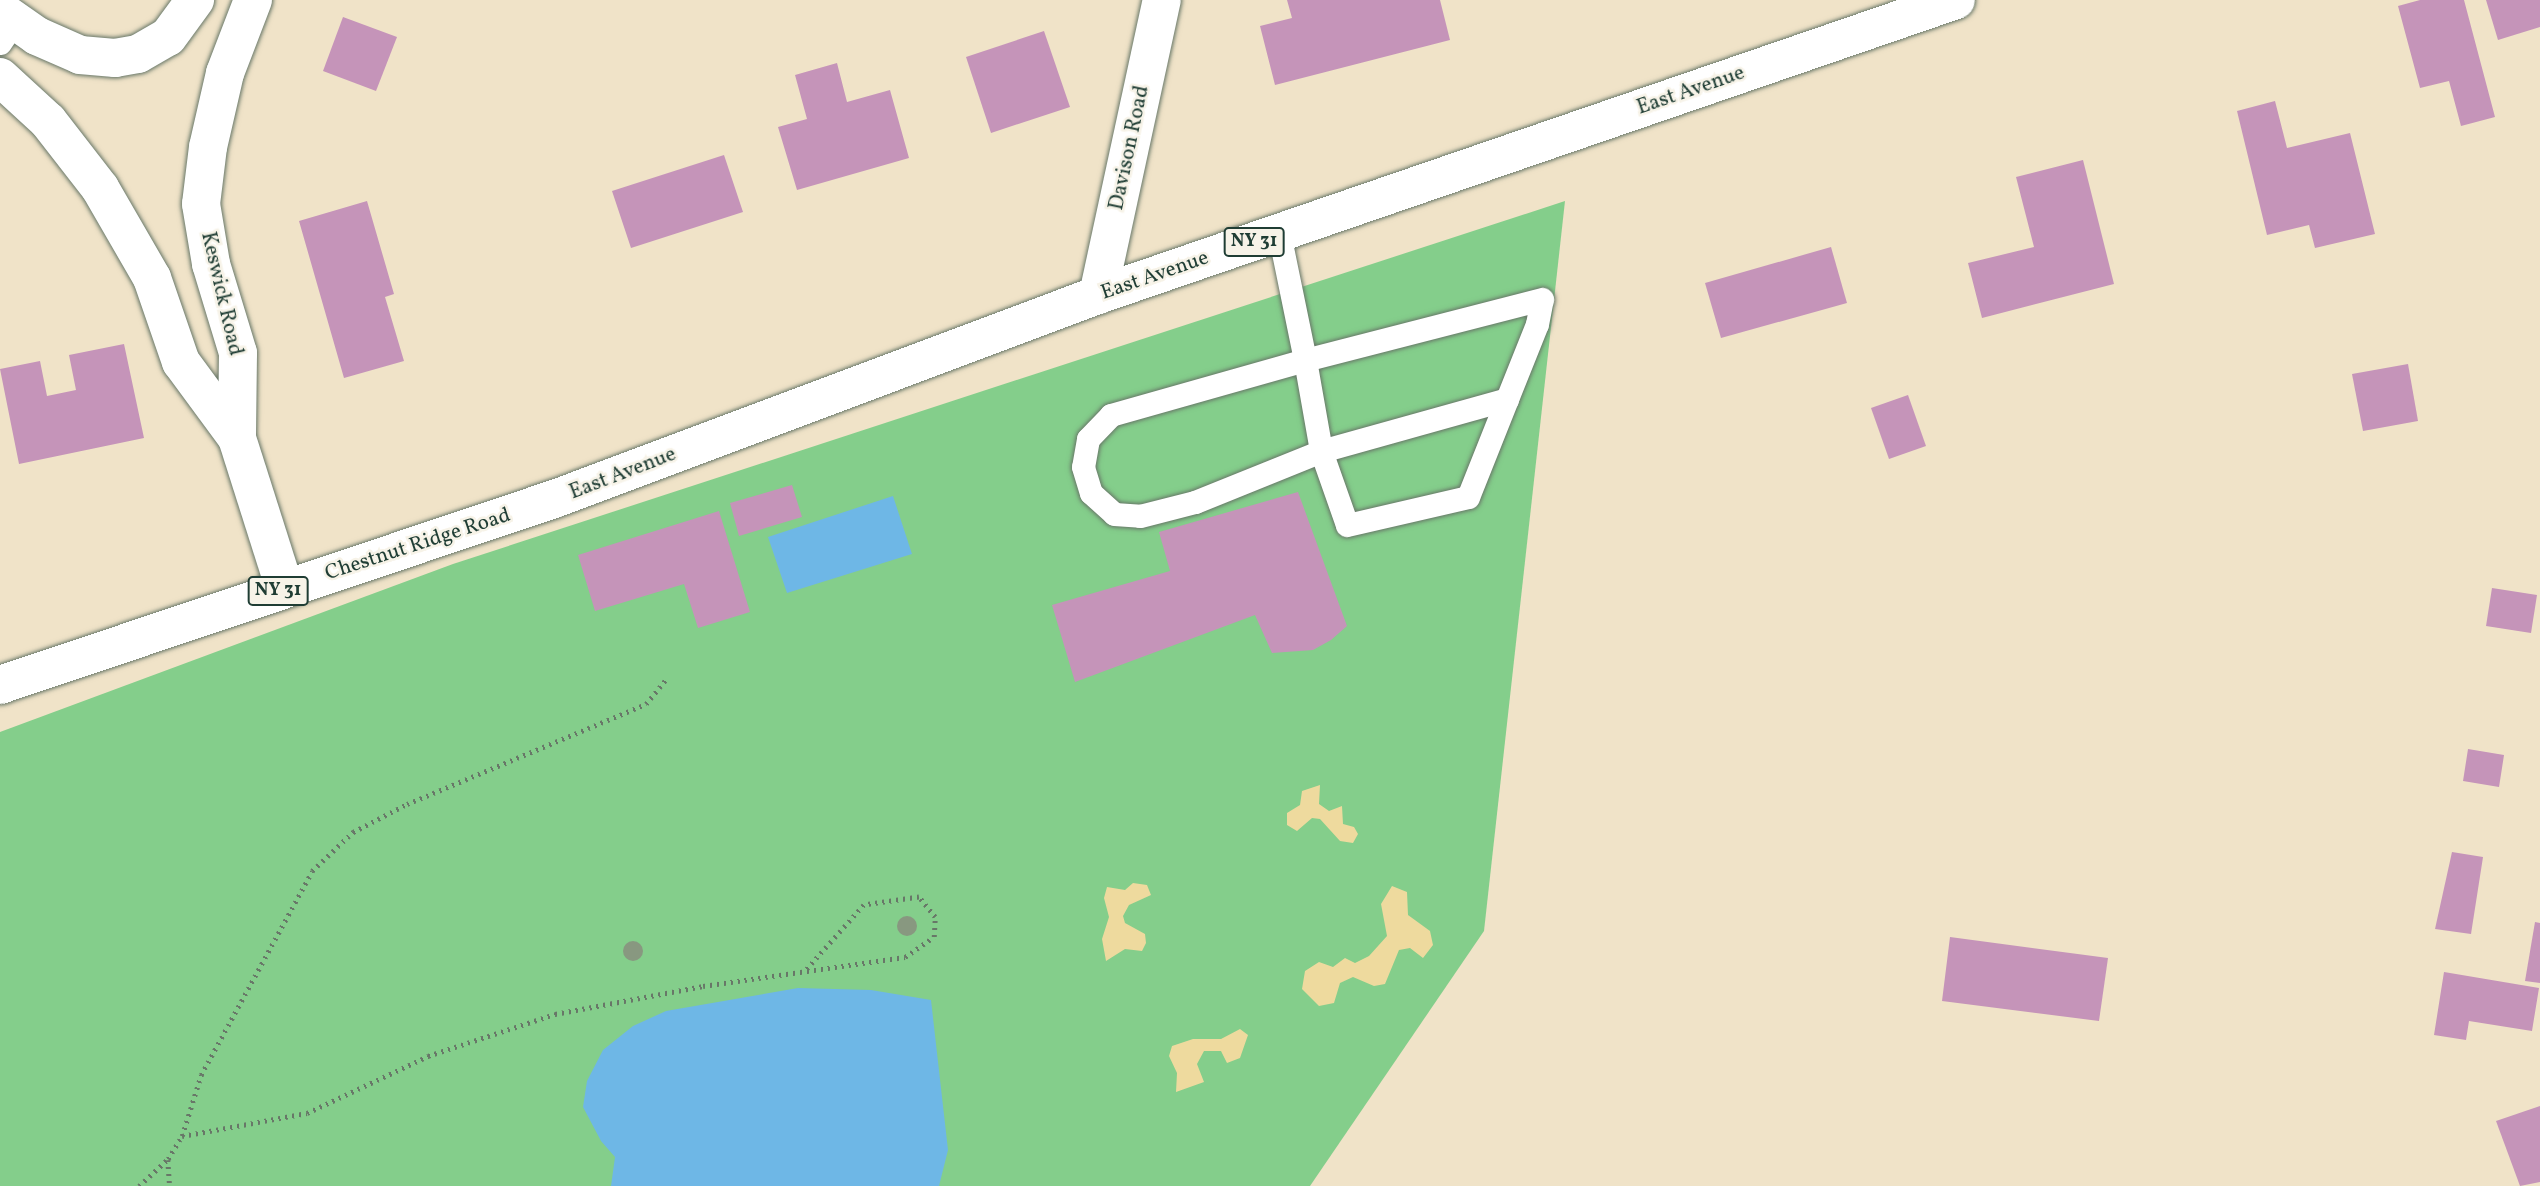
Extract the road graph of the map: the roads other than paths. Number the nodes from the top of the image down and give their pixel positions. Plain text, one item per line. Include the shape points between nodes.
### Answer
1 (195, 0) edge
2 (253, 0) edge
3 (1162, 0) edge
4 (1956, 0) edge
5 (5, 24) edge
6 (0, 77) edge
7 (1279, 233) junction
8 (1098, 295) junction
9 (1305, 360) junction
10 (1507, 399) junction
11 (237, 438) junction
12 (1321, 452) junction
13 (557, 498) joint
14 (285, 589) junction
15 (0, 685) edge

1 - 5 main road via 168,37 138,54 115,58 80,55
2 - 11 main road, Keswick Road via 225,73 201,204 211,264 238,353
3 - 8 main road, Davison Road
4 - 7 main road, East Avenue / NY 31
6 - 11 main road via 48,121 100,188 152,278 181,362
7 - 8 main road, East Avenue / NY 31
7 - 9 lane
8 - 13 main road, East Avenue / NY 31
9 - 10 lane via 1542,299 1537,324
9 - 12 lane
9 - 12 lane via 1111,415 1088,439 1083,467 1091,493 1115,514 1140,516 1195,502
10 - 12 lane
10 - 12 lane via 1468,497 1347,524
11 - 14 main road, Keswick Road
13 - 14 main road, Chestnut Ridge Road / NY 31
14 - 15 main road, Chestnut Ridge Road / NY 31

